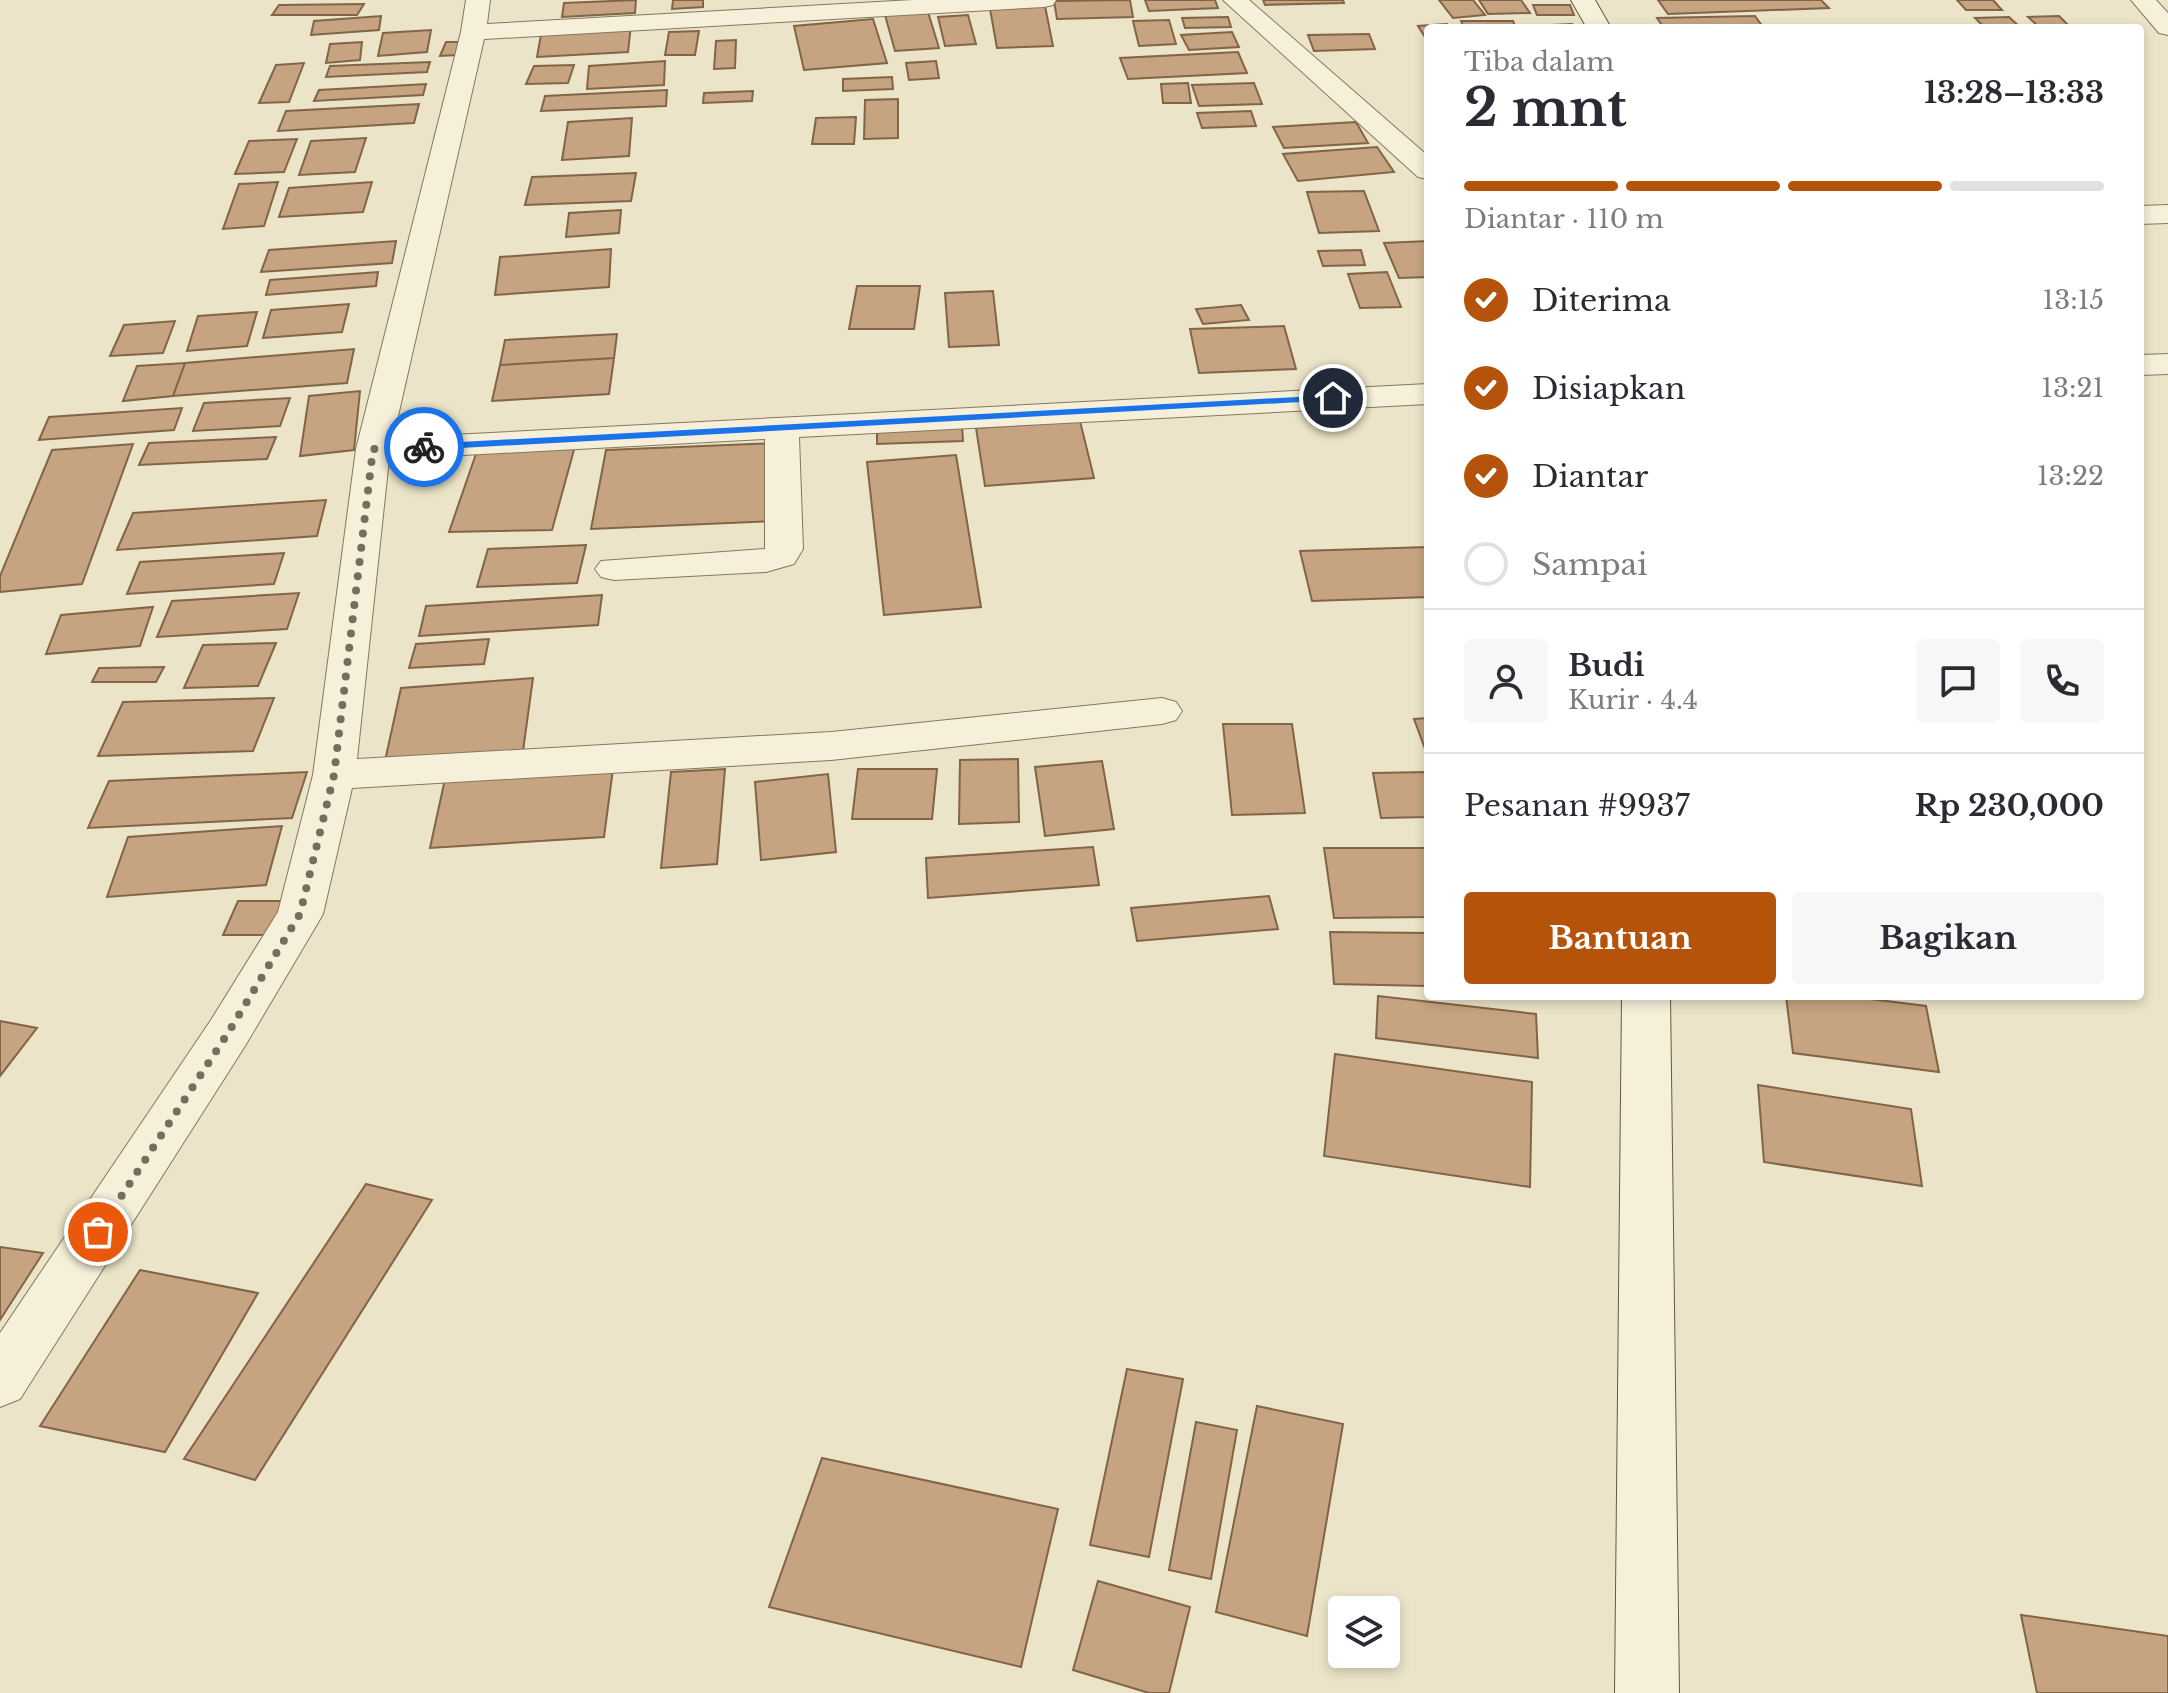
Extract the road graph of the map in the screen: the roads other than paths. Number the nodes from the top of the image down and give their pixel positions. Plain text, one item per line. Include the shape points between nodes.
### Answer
1 (1044, 0) edge
2 (1235, 0) edge
3 (1583, 0) edge
4 (2143, 0) edge
5 (476, 16) edge
6 (1597, 24) edge
7 (2168, 28) edge
8 (1424, 167) edge
9 (2168, 214) edge
10 (2144, 215) edge
11 (2168, 364) edge
12 (2144, 365) edge
13 (1424, 394) edge
14 (782, 427) junction
15 (373, 449) junction
16 (614, 569) dead end
17 (1162, 711) dead end
18 (334, 775) junction
19 (1646, 1000) edge
20 (0, 1381) edge
21 (1647, 1693) edge

1 - 5 street
2 - 8 street
3 - 6 street
4 - 7 street
5 - 15 street
9 - 10 street
11 - 12 street
13 - 14 street
14 - 15 street
14 - 16 street via 781,556
15 - 18 street
17 - 18 street via 831,746
18 - 20 street via 300,914
19 - 21 street

